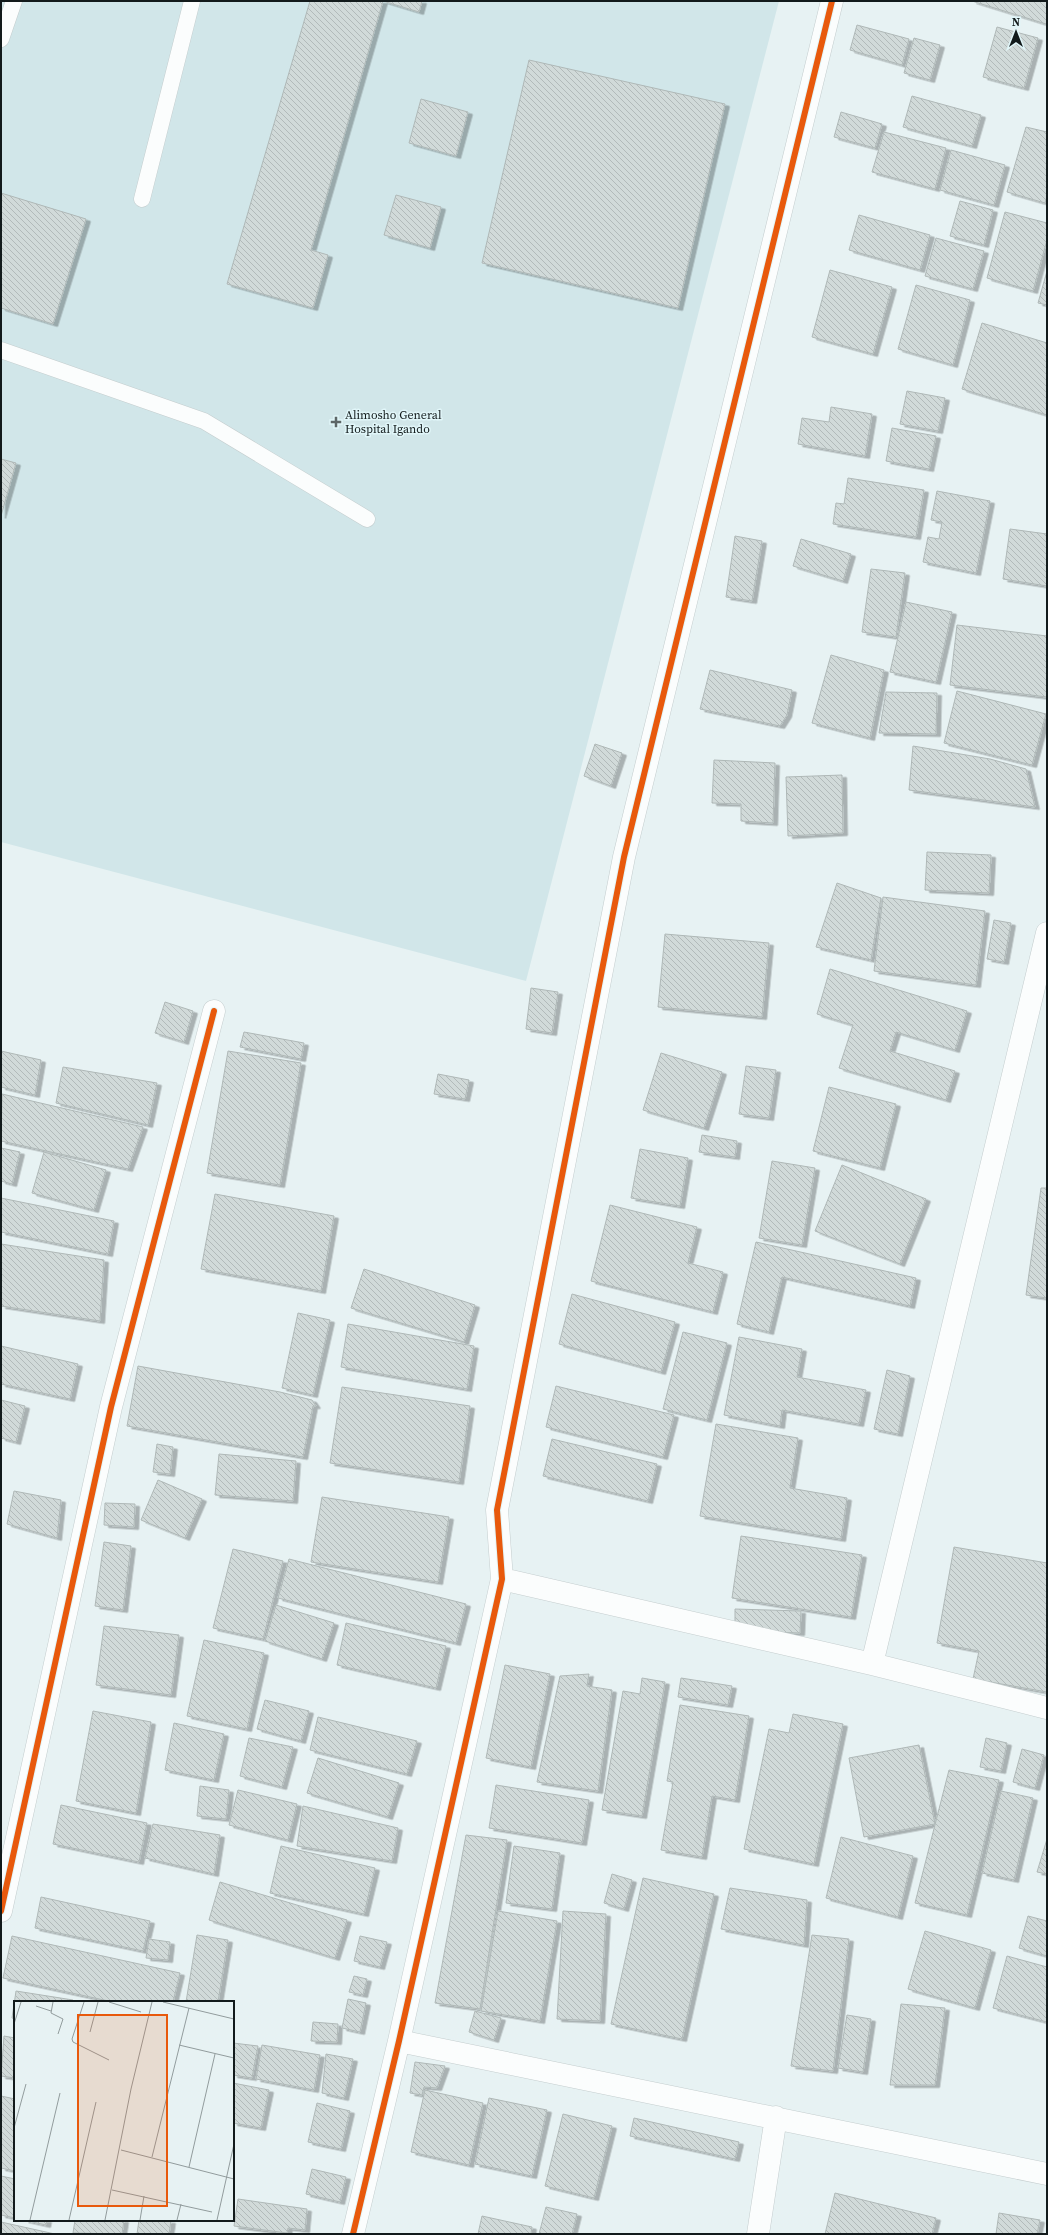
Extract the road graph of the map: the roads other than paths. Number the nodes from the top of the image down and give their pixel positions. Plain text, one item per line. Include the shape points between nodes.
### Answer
1 (14, 1) edge
2 (192, 1) edge
3 (832, 1) edge
4 (1, 39) edge
5 (142, 199) dead end
6 (1, 350) edge
7 (367, 519) dead end
8 (1047, 933) edge
9 (214, 1011) dead end
10 (502, 1579) junction
11 (872, 1664) junction
12 (1047, 1708) edge
13 (1, 1911) edge
14 (399, 2041) junction
15 (776, 2117) junction
16 (1047, 2174) edge
17 (353, 2234) edge
18 (758, 2234) edge

1 - 4 lane
2 - 5 lane
3 - 10 street via 624,857 496,1510
6 - 7 lane via 204,421
8 - 11 street
9 - 13 street via 111,1407
10 - 11 street
10 - 14 street
11 - 12 street
14 - 15 street
14 - 17 street
15 - 16 street
15 - 18 street

